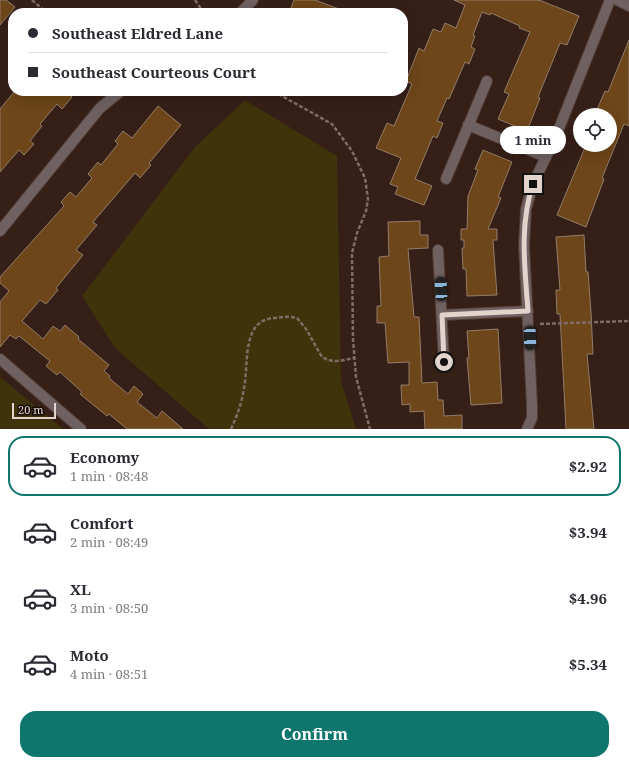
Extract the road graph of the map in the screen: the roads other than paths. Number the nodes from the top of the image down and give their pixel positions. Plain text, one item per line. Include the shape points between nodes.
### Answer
1 (253, 0) edge
2 (610, 0) edge
3 (617, 0) edge
4 (629, 6) edge
5 (245, 8) edge
6 (487, 81) dead end
7 (115, 96) edge
8 (468, 125) junction
9 (546, 157) junction
10 (446, 179) dead end
11 (0, 231) edge
12 (438, 250) dead end
13 (528, 311) junction
14 (442, 315) junction
15 (0, 360) edge
16 (444, 362) dead end
17 (81, 429) edge
18 (527, 429) edge

1 - 5 street
2 - 9 street
3 - 4 street
6 - 8 street
7 - 11 street via 100,108
8 - 9 street
8 - 10 street
9 - 13 street via 533,184 526,209 524,245
12 - 14 street
13 - 14 street
13 - 18 street via 532,418
14 - 16 street
15 - 17 street

